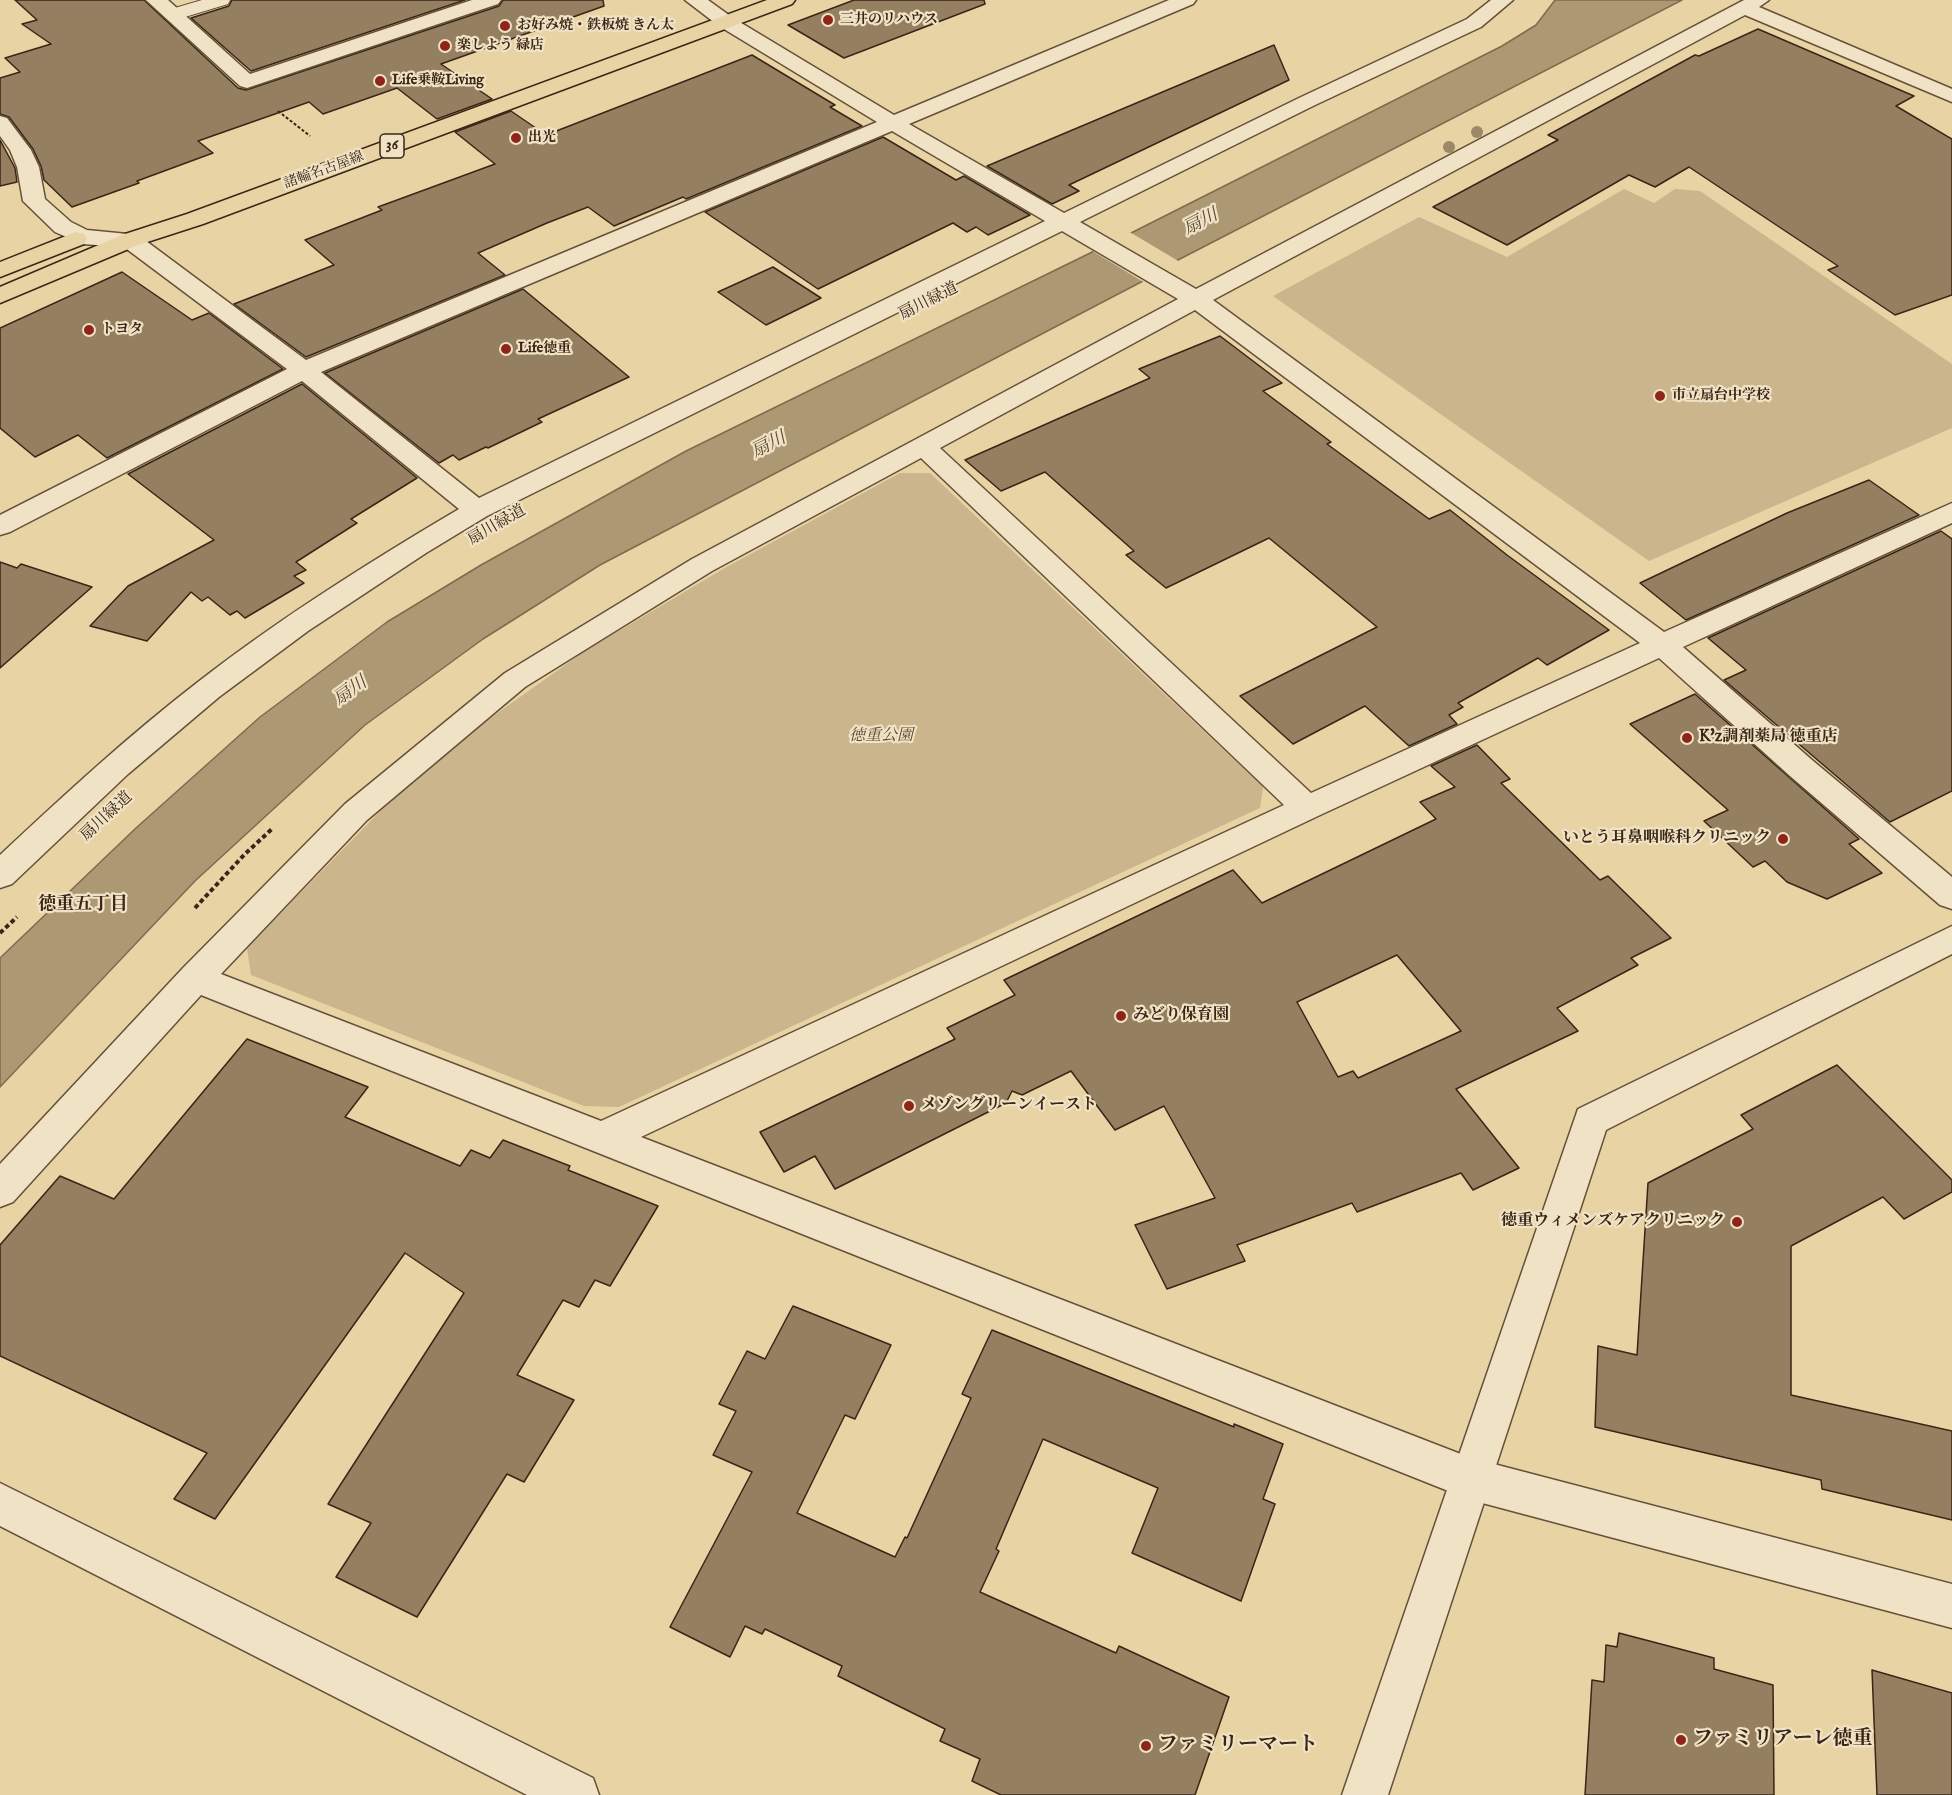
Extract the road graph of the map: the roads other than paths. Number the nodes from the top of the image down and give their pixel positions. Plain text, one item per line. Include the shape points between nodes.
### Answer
1 (156, 0) edge
2 (221, 0) edge
3 (491, 0) edge
4 (739, 0) edge
5 (785, 0) edge
6 (1185, 0) edge
7 (1503, 0) edge
8 (1752, 4) edge
9 (711, 11) edge
10 (175, 14) junction
11 (1952, 96) edge
12 (0, 122) edge
13 (893, 123) junction
14 (298, 159) dead end
15 (1064, 222) junction
16 (127, 231) junction
17 (82, 237) junction
18 (0, 270) edge
19 (0, 296) edge
20 (1197, 300) junction
21 (304, 370) junction
22 (924, 447) junction
23 (477, 510) junction
24 (1952, 512) edge
25 (0, 526) edge
26 (1662, 645) junction
27 (1307, 808) junction
28 (0, 875) edge
29 (1952, 896) edge
30 (1952, 939) edge
31 (195, 978) junction
32 (602, 1138) junction
33 (0, 1190) edge
34 (1471, 1479) junction
35 (0, 1504) edge
36 (1952, 1606) edge
37 (576, 1795) edge
38 (1365, 1795) edge

1 - 10 street
2 - 10 lane
3 - 10 street via 247,82
4 - 9 main road, 諸輪名古屋線 / 36
5 - 9 main road, 諸輪名古屋線 / 36
6 - 13 street
7 - 15 street via 1474,23
8 - 11 street
8 - 20 street
9 - 13 street
9 - 14 main road, 諸輪名古屋線 / 36
9 - 16 main road, 諸輪名古屋線 / 36
12 - 17 street via 31,169 34,201 63,227
13 - 15 street
13 - 21 street
15 - 20 street
15 - 23 street
16 - 17 street
16 - 19 main road, 諸輪名古屋線 / 36
16 - 21 street
17 - 18 main road
20 - 22 street
20 - 26 street
21 - 23 street
21 - 25 street
22 - 27 street
22 - 31 street via 702,565 515,680 356,812
23 - 28 street via 389,561 240,666 140,746
24 - 26 street
26 - 27 street
26 - 29 street
27 - 32 street
30 - 34 street via 1590,1120
31 - 32 street
31 - 33 street
32 - 34 street
34 - 36 street
34 - 38 street
35 - 37 street

